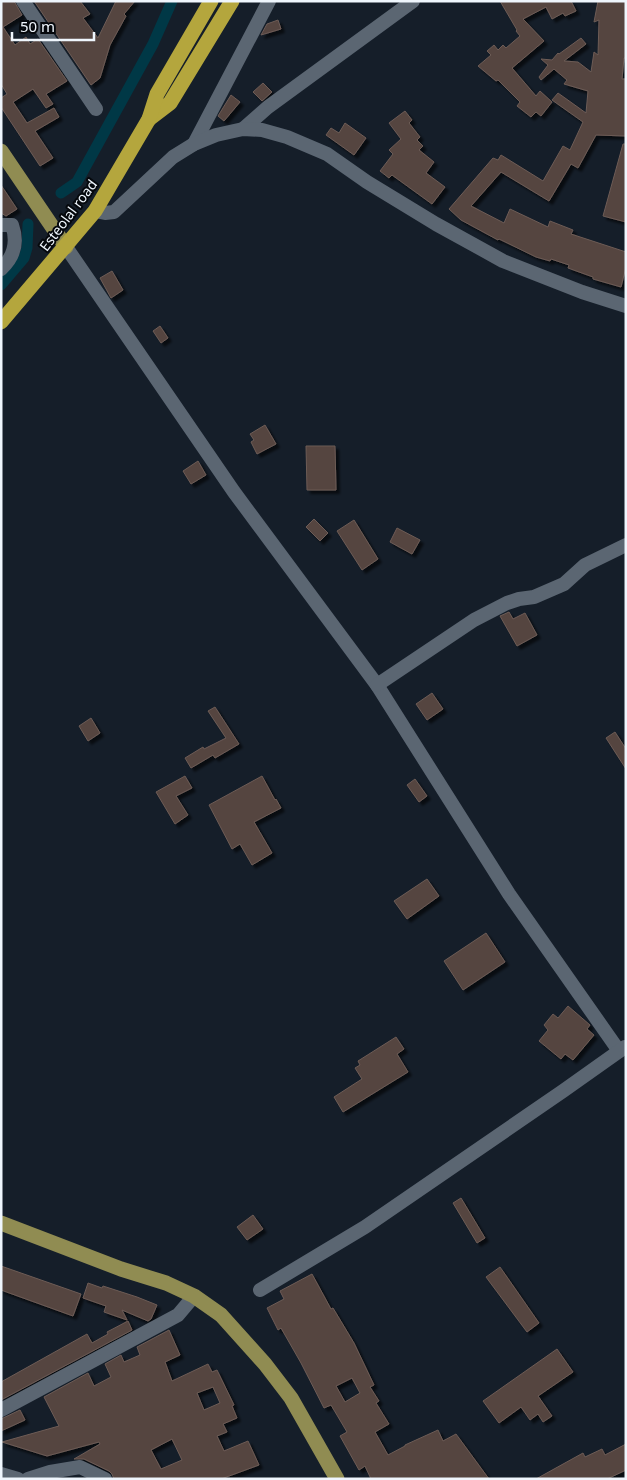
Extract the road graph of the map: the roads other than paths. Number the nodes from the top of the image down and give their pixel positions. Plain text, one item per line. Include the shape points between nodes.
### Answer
1 (23, 1) edge
2 (202, 1) edge
3 (211, 1) edge
4 (232, 1) edge
5 (269, 1) edge
6 (413, 1) edge
7 (202, 17) junction
8 (96, 108) dead end
9 (149, 119) junction
10 (243, 129) junction
11 (194, 144) junction
12 (1, 151) edge
13 (95, 211) junction
14 (1, 225) edge
15 (66, 247) junction
16 (1, 269) edge
17 (626, 306) edge
18 (3, 317) edge
19 (626, 545) edge
20 (377, 685) junction
21 (622, 1049) edge
22 (1, 1223) edge
23 (260, 1290) dead end
24 (194, 1296) junction
25 (1, 1410) edge
26 (1, 1474) edge
27 (18, 1479) edge
28 (28, 1479) edge
29 (105, 1479) edge
30 (337, 1479) edge

1 - 8 street
2 - 7 street
3 - 7 highway, Esteolal road
4 - 9 highway, Esteolal road via 170,103
5 - 11 street
6 - 10 street via 268,107
7 - 9 highway, Esteolal road via 157,94
9 - 13 highway, Esteolal road
10 - 11 street
10 - 17 street via 287,137 327,154 436,224 503,261
11 - 13 street via 173,157 114,212
12 - 15 main road
13 - 15 highway, Esteolal road
14 - 16 street via 12,225 15,234 15,248
15 - 18 highway, Esteolal road
15 - 20 street via 234,492
19 - 20 street via 585,565 564,584 507,603 474,620
20 - 21 street via 509,894
21 - 23 street via 365,1227
22 - 24 main road
24 - 25 street via 178,1315
24 - 30 main road via 220,1315 291,1398
26 - 27 street
28 - 29 street via 80,1467

